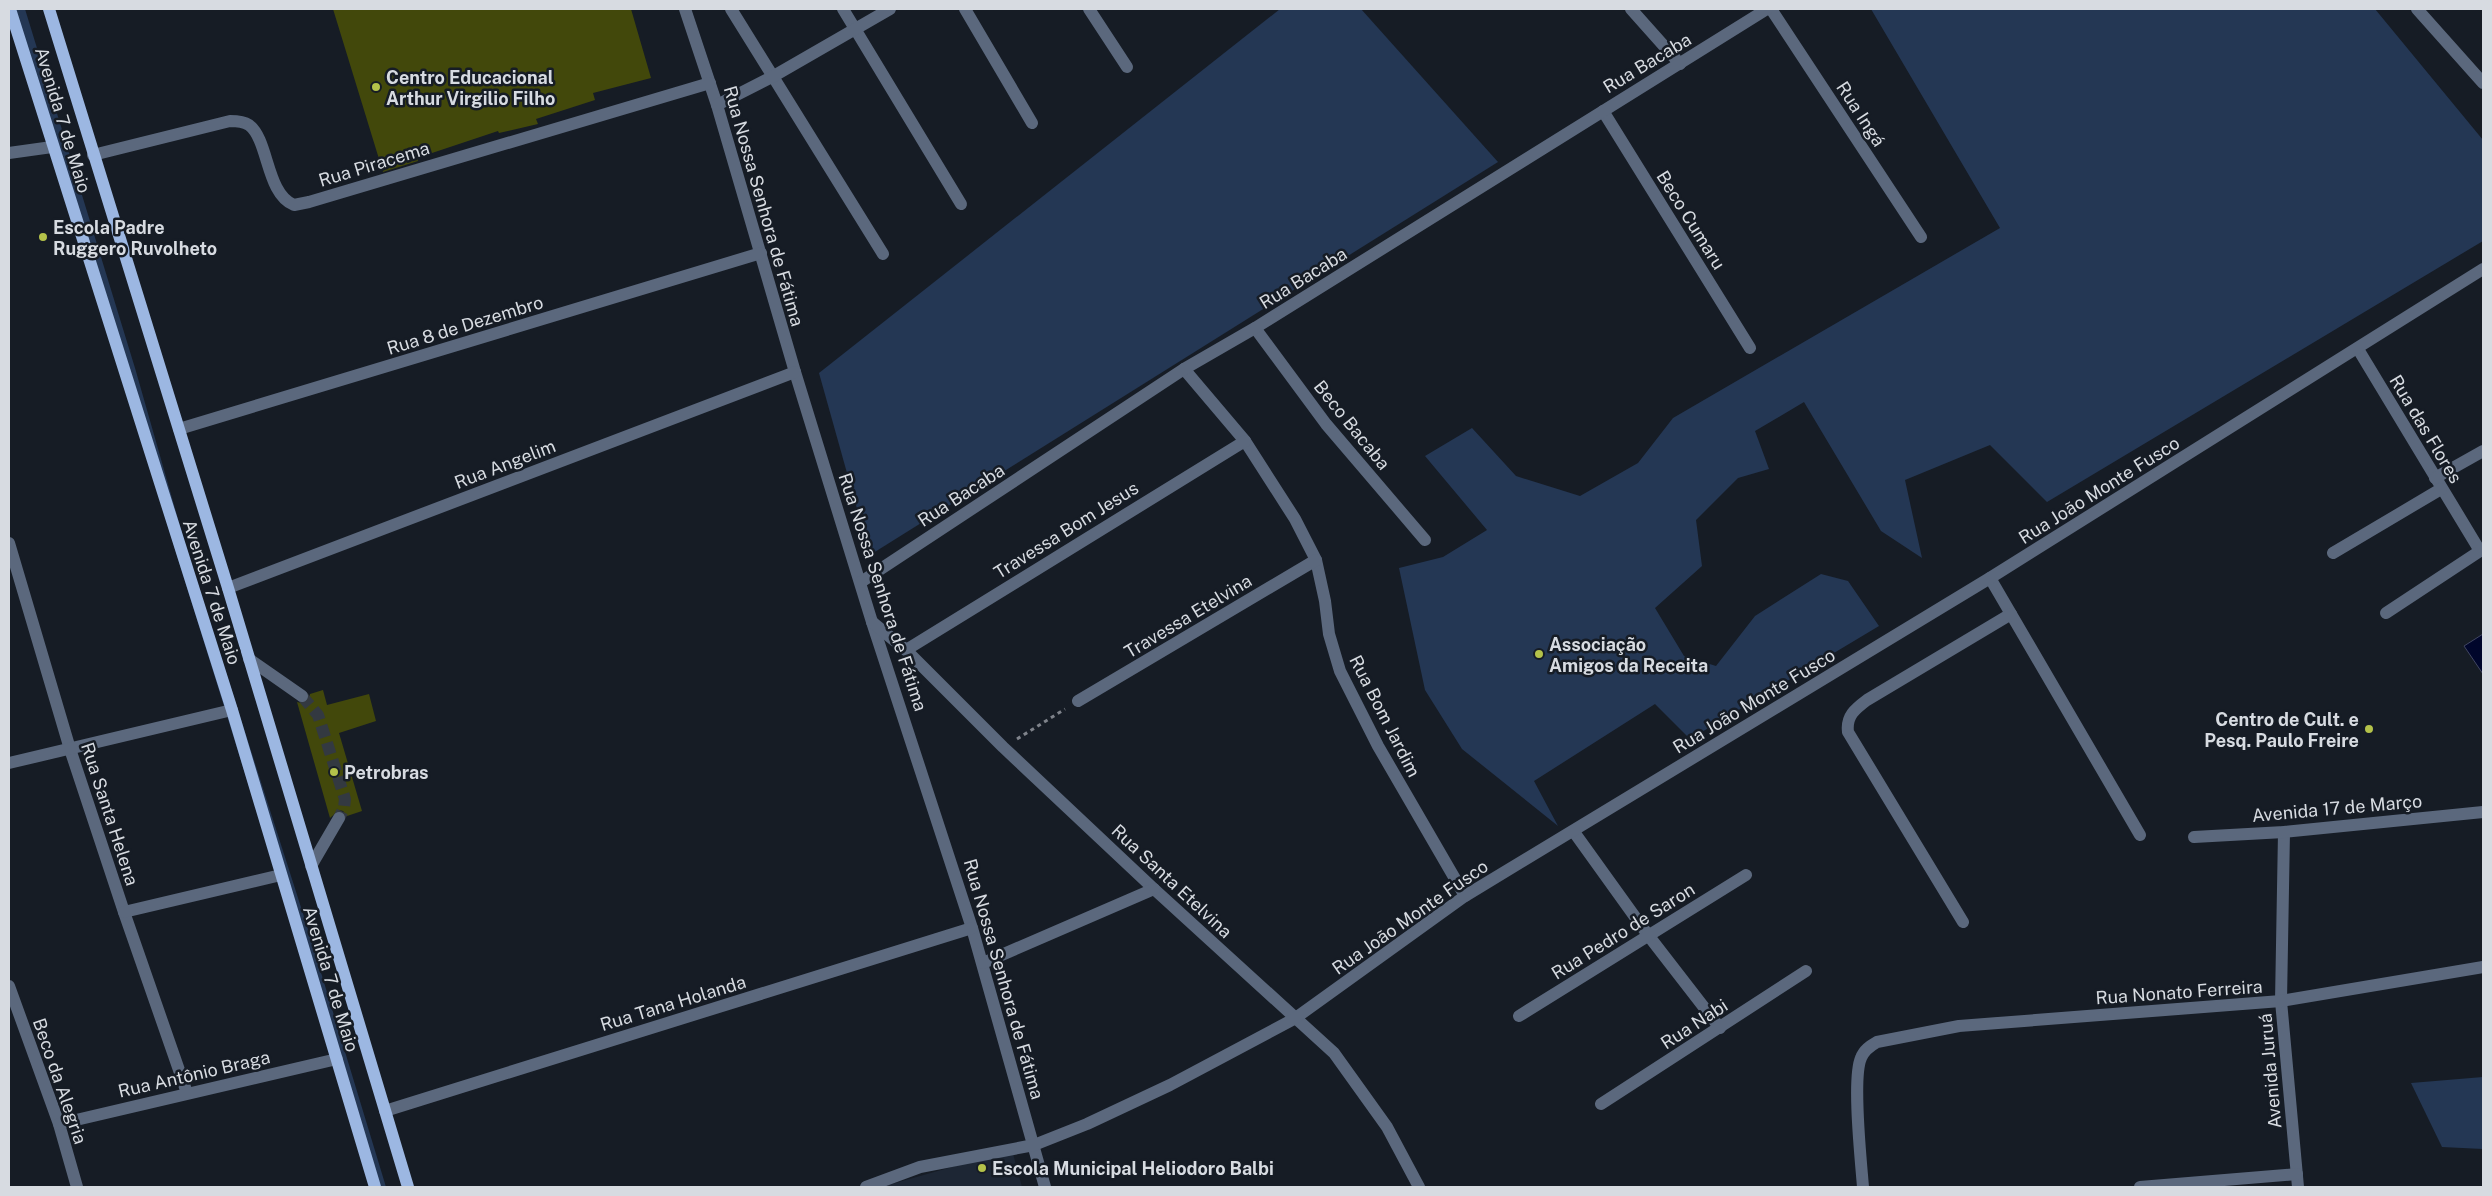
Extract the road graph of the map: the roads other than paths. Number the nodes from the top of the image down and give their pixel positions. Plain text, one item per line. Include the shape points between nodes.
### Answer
1 (10, 9) edge
2 (49, 9) edge
3 (685, 9) edge
4 (731, 9) edge
5 (843, 9) edge
6 (890, 9) edge
7 (965, 9) edge
8 (1089, 9) edge
9 (1631, 9) edge
10 (1769, 9) edge
11 (2417, 9) edge
12 (856, 30) junction
13 (1680, 64) junction
14 (1127, 66) dead end
15 (772, 77) junction
16 (710, 83) junction
17 (2483, 83) edge
18 (716, 104) junction
19 (1603, 110) junction
20 (1032, 123) dead end
21 (52, 147) junction
22 (9, 153) edge
23 (93, 155) junction
24 (961, 204) dead end
25 (1921, 238) dead end
26 (761, 254) junction
27 (883, 254) dead end
28 (2483, 269) edge
29 (1255, 328) junction
30 (1750, 348) dead end
31 (2358, 349) junction
32 (1184, 369) junction
33 (795, 372) junction
34 (179, 429) junction
35 (1245, 441) junction
36 (2483, 451) edge
37 (2435, 478) junction
38 (2441, 489) junction
39 (1425, 540) dead end
40 (9, 543) edge
41 (2482, 550) edge
42 (2333, 553) dead end
43 (1316, 560) junction
44 (1990, 578) junction
45 (861, 582) junction
46 (228, 588) junction
47 (2386, 613) dead end
48 (2011, 614) junction
49 (872, 622) junction
50 (906, 650) junction
51 (249, 659) junction
52 (302, 696) tunnel mouth
53 (1078, 701) road end
54 (232, 710) junction
55 (70, 749) junction
56 (9, 763) edge
57 (2483, 812) edge
58 (339, 818) tunnel mouth
59 (1574, 832) junction
60 (2284, 832) junction
61 (2140, 835) dead end
62 (2194, 837) dead end
63 (311, 866) junction
64 (281, 875) junction
65 (1746, 875) dead end
66 (1154, 889) junction
67 (1465, 896) junction
68 (124, 912) junction
69 (1963, 922) dead end
70 (972, 928) junction
71 (1648, 935) junction
72 (983, 963) junction
73 (2483, 967) edge
74 (1806, 971) dead end
75 (9, 986) edge
76 (2281, 1001) junction
77 (1519, 1016) dead end
78 (1294, 1019) junction
79 (1720, 1028) junction
80 (337, 1059) junction
81 (187, 1093) junction
82 (1601, 1104) dead end
83 (385, 1111) junction
84 (59, 1124) junction
85 (1034, 1145) junction
86 (2297, 1174) junction
87 (77, 1187) edge
88 (375, 1187) edge
89 (408, 1187) edge
90 (866, 1187) edge
91 (1045, 1187) edge
92 (1419, 1187) edge
93 (1862, 1187) edge
94 (2140, 1187) edge
95 (2298, 1187) edge

1 - 21 main road, Avenida 7 de Maio
2 - 23 main road, Avenida 7 de Maio
3 - 16 street, Rua Nossa Senhora de Fátima
4 - 15 street
5 - 12 street
6 - 12 street
7 - 20 street
8 - 14 street
9 - 13 street
10 - 13 street, Rua Bacaba
10 - 25 street, Rua Ingá
11 - 17 street
12 - 15 street
12 - 24 street
13 - 19 street, Rua Bacaba
15 - 18 street
15 - 27 street
16 - 18 street, Rua Nossa Senhora de Fátima
16 - 23 street, Rua Piracema via 294,205 281,196 254,129 243,122 230,121
18 - 26 street, Rua Nossa Senhora de Fátima
19 - 29 street, Rua Bacaba
19 - 30 street, Beco Cumaru
21 - 22 street
21 - 54 main road, Avenida 7 de Maio
23 - 34 main road, Avenida 7 de Maio
26 - 33 street, Rua Nossa Senhora de Fátima
26 - 34 street, Rua 8 de Dezembro
28 - 31 street, Rua João Monte Fusco
29 - 32 street, Rua Bacaba
29 - 39 street, Beco Bacaba via 1326,424
31 - 37 street, Rua das Flores
31 - 44 street, Rua João Monte Fusco
32 - 35 street, Rua Bom Jardim
32 - 45 street, Rua Bacaba
33 - 45 street, Rua Nossa Senhora de Fátima
33 - 46 street, Rua Angelim
34 - 46 main road, Avenida 7 de Maio
35 - 43 street, Rua Bom Jardim via 1295,519
35 - 50 street, Travessa Bom Jesus
36 - 37 street
37 - 38 street, Rua das Flores
38 - 41 street, Rua das Flores
38 - 42 street
40 - 55 street, Rua Santa Helena
41 - 47 street
43 - 53 street, Travessa Etelvina
43 - 67 street, Rua Bom Jardim via 1326,601 1329,634 1340,671 1378,746
44 - 48 street
44 - 59 street, Rua João Monte Fusco
45 - 49 street, Rua Nossa Senhora de Fátima
46 - 51 main road, Avenida 7 de Maio
48 - 61 street
48 - 69 street via 1866,700 1852,712 1846,723 1848,732
49 - 50 street, Rua Santa Etelvina
49 - 70 street, Rua Nossa Senhora de Fátima
50 - 66 street, Rua Santa Etelvina via 1003,747
51 - 52 street
51 - 63 main road, Avenida 7 de Maio
54 - 55 street
54 - 64 main road, Avenida 7 de Maio
55 - 56 street
55 - 68 street, Rua Santa Helena
57 - 60 street, Avenida 17 de Março
58 - 63 street
59 - 67 street, Rua João Monte Fusco
59 - 71 street
60 - 62 street, Avenida 17 de Março
60 - 76 street, Avenida Juruá
63 - 83 main road, Avenida 7 de Maio
64 - 68 street
64 - 80 main road, Avenida 7 de Maio
65 - 71 street, Rua Pedro de Saron
66 - 72 street
66 - 78 street, Rua Santa Etelvina
67 - 78 street, Rua João Monte Fusco
68 - 81 street, Rua Santa Helena
70 - 72 street, Rua Nossa Senhora de Fátima
70 - 83 street, Rua Tana Holanda
71 - 77 street, Rua Pedro de Saron
71 - 79 street
72 - 85 street, Rua Nossa Senhora de Fátima
73 - 76 street, Rua Nonato Ferreira
74 - 79 street, Rua Nabi
75 - 84 street, Beco da Alegria
76 - 86 street, Avenida Juruá
76 - 93 street, Rua Nonato Ferreira via 1959,1026 1876,1042 1865,1049 1858,1079
78 - 85 street, Rua João Monte Fusco via 1170,1085
78 - 92 street, Rua Santa Etelvina via 1334,1053 1386,1126
79 - 82 street, Rua Nabi
80 - 81 street, Rua Antônio Braga
80 - 88 main road, Avenida 7 de Maio
81 - 84 street, Rua Antônio Braga
83 - 89 main road, Avenida 7 de Maio
84 - 87 street, Beco da Alegria
85 - 90 street, Rua João Monte Fusco via 920,1167
85 - 91 street, Rua Nossa Senhora de Fátima
86 - 94 street
86 - 95 street, Avenida Juruá

